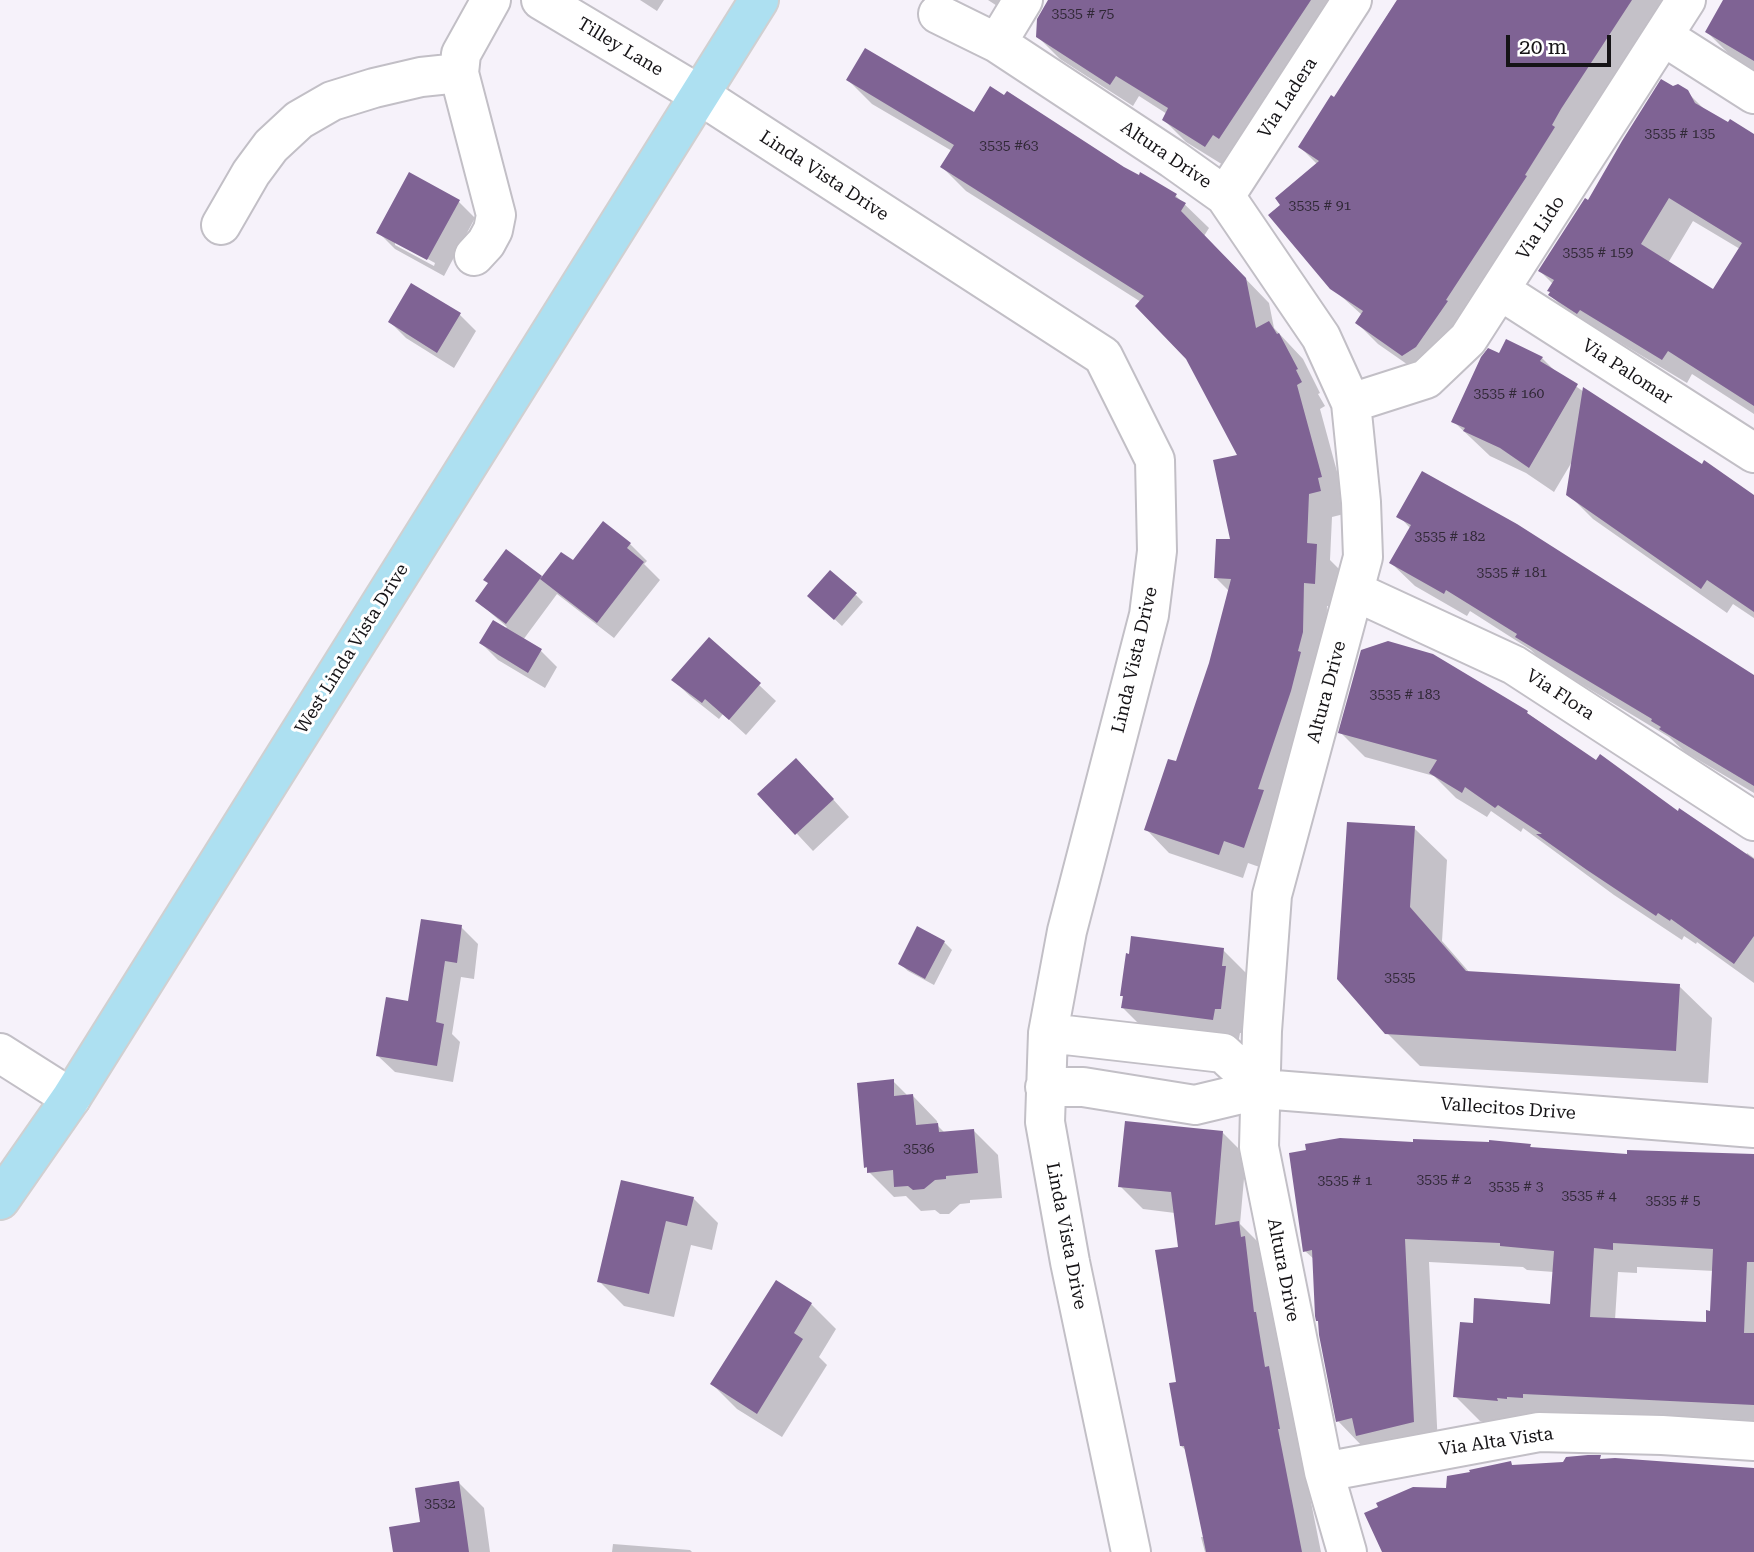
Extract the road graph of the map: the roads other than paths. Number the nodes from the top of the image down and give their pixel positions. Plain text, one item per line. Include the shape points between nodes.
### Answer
1 (491, 0) edge
2 (541, 0) edge
3 (759, 0) edge
4 (1023, 0) edge
5 (1352, 0) edge
6 (1686, 0) edge
7 (938, 14) dead end
8 (1663, 36) junction
9 (997, 43) junction
10 (459, 73) junction
11 (1754, 94) edge
12 (700, 95) junction
13 (1225, 196) junction
14 (221, 225) dead end
15 (474, 257) dead end
16 (1501, 290) junction
17 (1351, 403) junction
18 (1754, 453) edge
19 (1354, 591) junction
20 (1754, 821) edge
21 (1048, 1033) junction
22 (0, 1053) edge
23 (1045, 1087) junction
24 (1262, 1089) junction
25 (71, 1098) junction
26 (1754, 1128) edge
27 (0, 1200) edge
28 (1754, 1441) edge
29 (1324, 1472) junction
30 (1131, 1552) edge
31 (1347, 1552) edge

1 - 10 street via 461,54
2 - 12 street, Tilley Lane
3 - 12 main road
4 - 9 street
5 - 13 street, Via Ladera
6 - 8 street, Via Lido
7 - 9 street, Altura Drive
8 - 11 street
8 - 16 street, Via Lido
9 - 13 street, Altura Drive
10 - 14 street via 374,88 332,101 299,120 271,146
10 - 15 street via 496,215 493,230
12 - 21 street, Linda Vista Drive via 1103,356 1155,460 1157,551 1149,615 1067,931
12 - 25 main road, West Linda Vista Drive
13 - 17 street, Altura Drive via 1321,337
16 - 17 street, Via Lido via 1468,339 1426,379
16 - 18 street, Via Palomar
17 - 19 street, Altura Drive via 1363,557
19 - 20 street, Via Flora via 1514,665
19 - 24 street, Altura Drive via 1272,895
21 - 23 street, Linda Vista Drive
21 - 24 street via 1223,1053
22 - 25 street
23 - 24 street, Vallecitos Drive via 1083,1087 1195,1105
23 - 30 street, Linda Vista Drive via 1045,1122 1070,1262
24 - 26 street, Vallecitos Drive
24 - 29 street, Altura Drive via 1259,1147
25 - 27 main road, West Linda Vista Drive
28 - 29 street, Via Alta Vista via 1539,1432
29 - 31 street, Altura Drive

